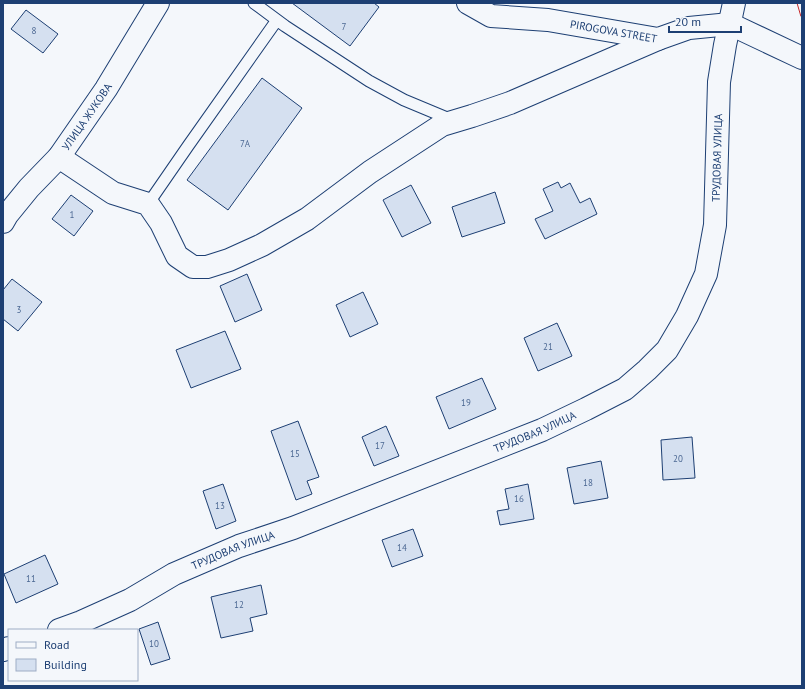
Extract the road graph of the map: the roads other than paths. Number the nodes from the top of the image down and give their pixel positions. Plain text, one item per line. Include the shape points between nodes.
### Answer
1 (158, 3) edge
2 (254, 3) edge
3 (468, 3) edge
4 (734, 3) edge
5 (277, 20) junction
6 (730, 24) junction
7 (658, 39) junction
8 (802, 58) edge
9 (455, 121) junction
10 (59, 158) junction
11 (148, 204) junction
12 (3, 222) edge
13 (62, 629) edge

1 - 10 street, УЛИЦА ЖУКОВА via 106,89
2 - 5 lane
3 - 7 street, PIROGOVA STREET via 491,16 548,20
4 - 6 street, ТРУДОВАЯ УЛИЦА
5 - 9 lane via 369,81 404,100
5 - 11 lane
6 - 7 street, PIROGOVA STREET via 690,28
6 - 8 street
6 - 13 street, ТРУДОВАЯ УЛИЦА via 719,82 715,225 706,274 687,316 667,350 647,370 625,389 542,430 293,528 239,546 174,574 130,600
7 - 9 street via 510,103
9 - 11 street via 442,125 413,143 307,219 262,245 207,267 193,267 177,256 161,223
10 - 11 street via 113,193
10 - 12 street, УЛИЦА ЖУКОВА via 29,188

